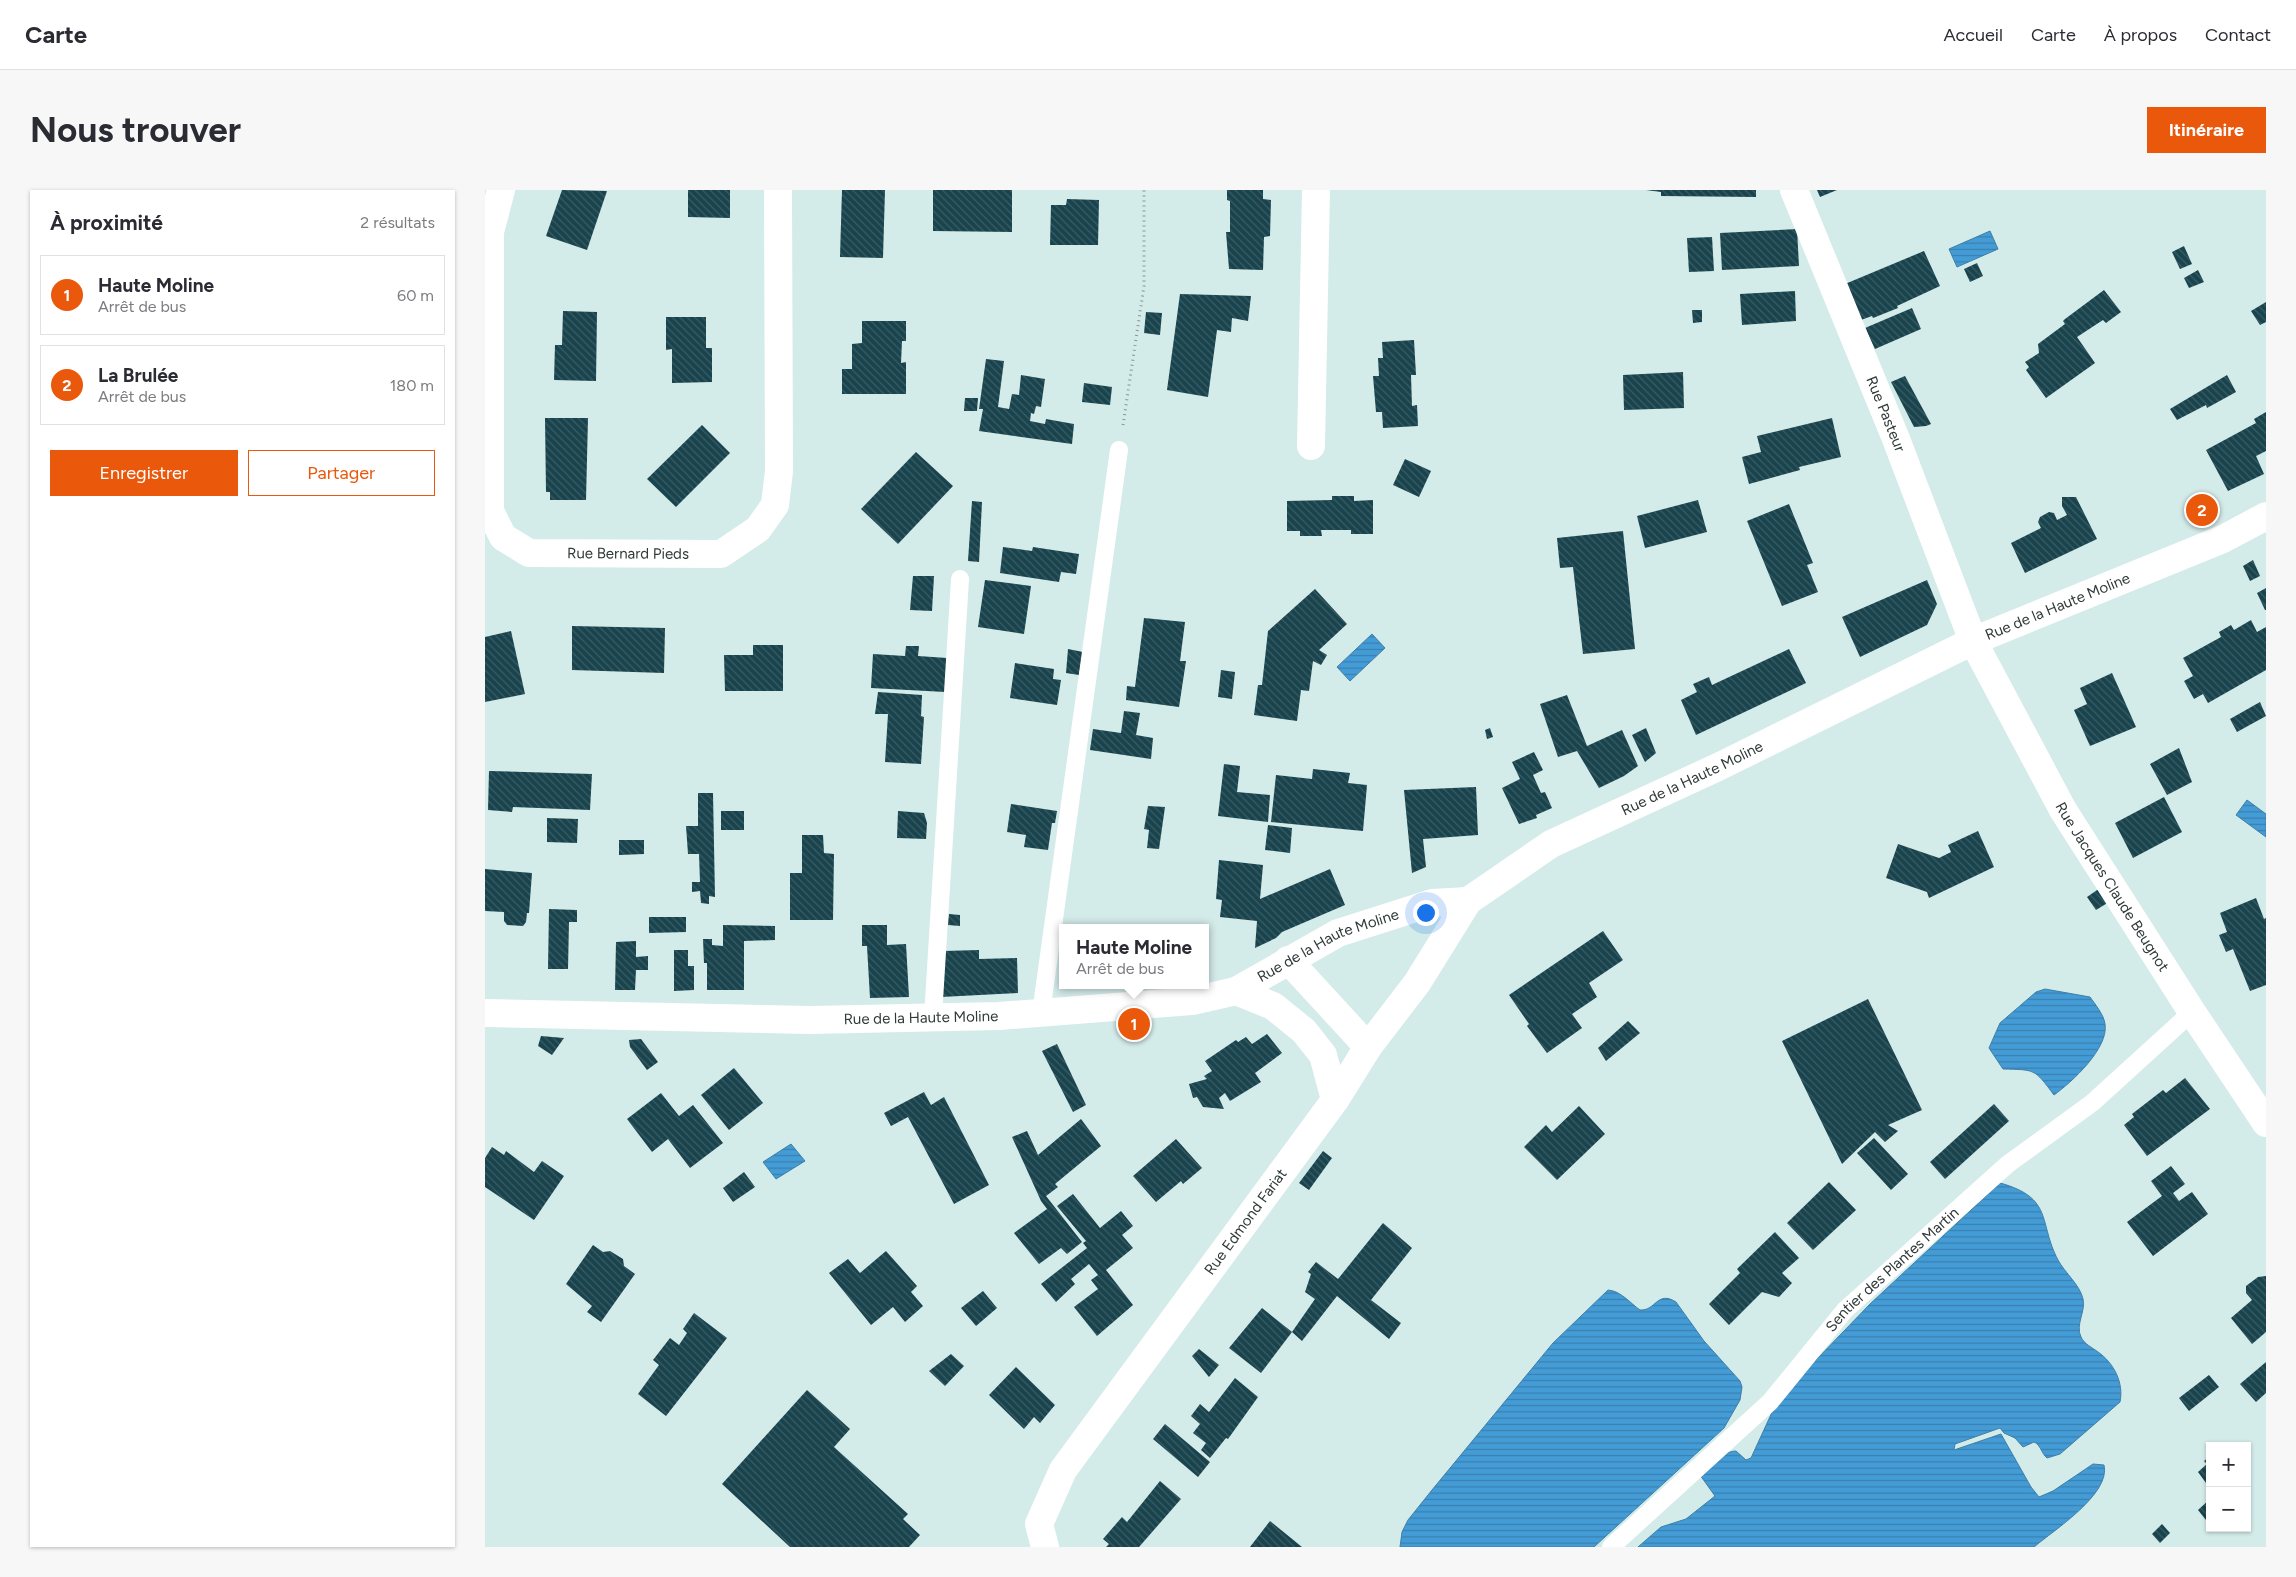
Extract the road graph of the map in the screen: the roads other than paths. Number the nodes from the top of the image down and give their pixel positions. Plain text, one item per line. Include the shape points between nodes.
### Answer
1 (501, 190) edge
2 (778, 190) edge
3 (1316, 190) edge
4 (1794, 190) edge
5 (1311, 446) dead end
6 (1119, 450) road end
7 (2266, 516) edge
8 (960, 578) dead end
9 (1973, 641) junction
10 (1468, 901) junction
11 (1288, 960) junction
12 (1236, 991) junction
13 (2192, 1012) junction
14 (1041, 1013) junction
15 (485, 1014) edge
16 (933, 1017) junction
17 (1367, 1046) junction
18 (1335, 1100) junction
19 (2266, 1124) edge
20 (1045, 1547) edge
21 (1611, 1547) edge

1 - 2 street, Rue Bernard Pieds via 490,232 490,511 503,537 529,553 721,554 758,529 775,505 779,470
3 - 5 street
4 - 9 street, Rue Pasteur via 1896,439
6 - 14 lane
7 - 9 street, Rue de la Haute Moline via 2223,539
8 - 16 lane
9 - 10 street, Rue de la Haute Moline via 1718,767 1551,844
9 - 13 street, Rue Jacques Claude Beugnot via 2063,810
10 - 11 street, Rue de la Haute Moline via 1433,903 1347,930
10 - 17 street, Rue Edmond Fariat via 1417,983
11 - 12 street, Rue de la Haute Moline
11 - 17 street
12 - 14 street, Rue de la Haute Moline via 1192,1001
12 - 18 street via 1273,1006 1305,1030 1323,1055
13 - 19 street, Rue Jacques Claude Beugnot
13 - 21 lane, Sentier des Plantes Martin via 2092,1103 2008,1164 1845,1310 1770,1402
14 - 16 street, Rue de la Haute Moline
15 - 16 street, Rue de la Haute Moline via 810,1020
17 - 18 street, Rue Edmond Fariat
18 - 20 street, Rue Edmond Fariat via 1063,1470 1039,1524

